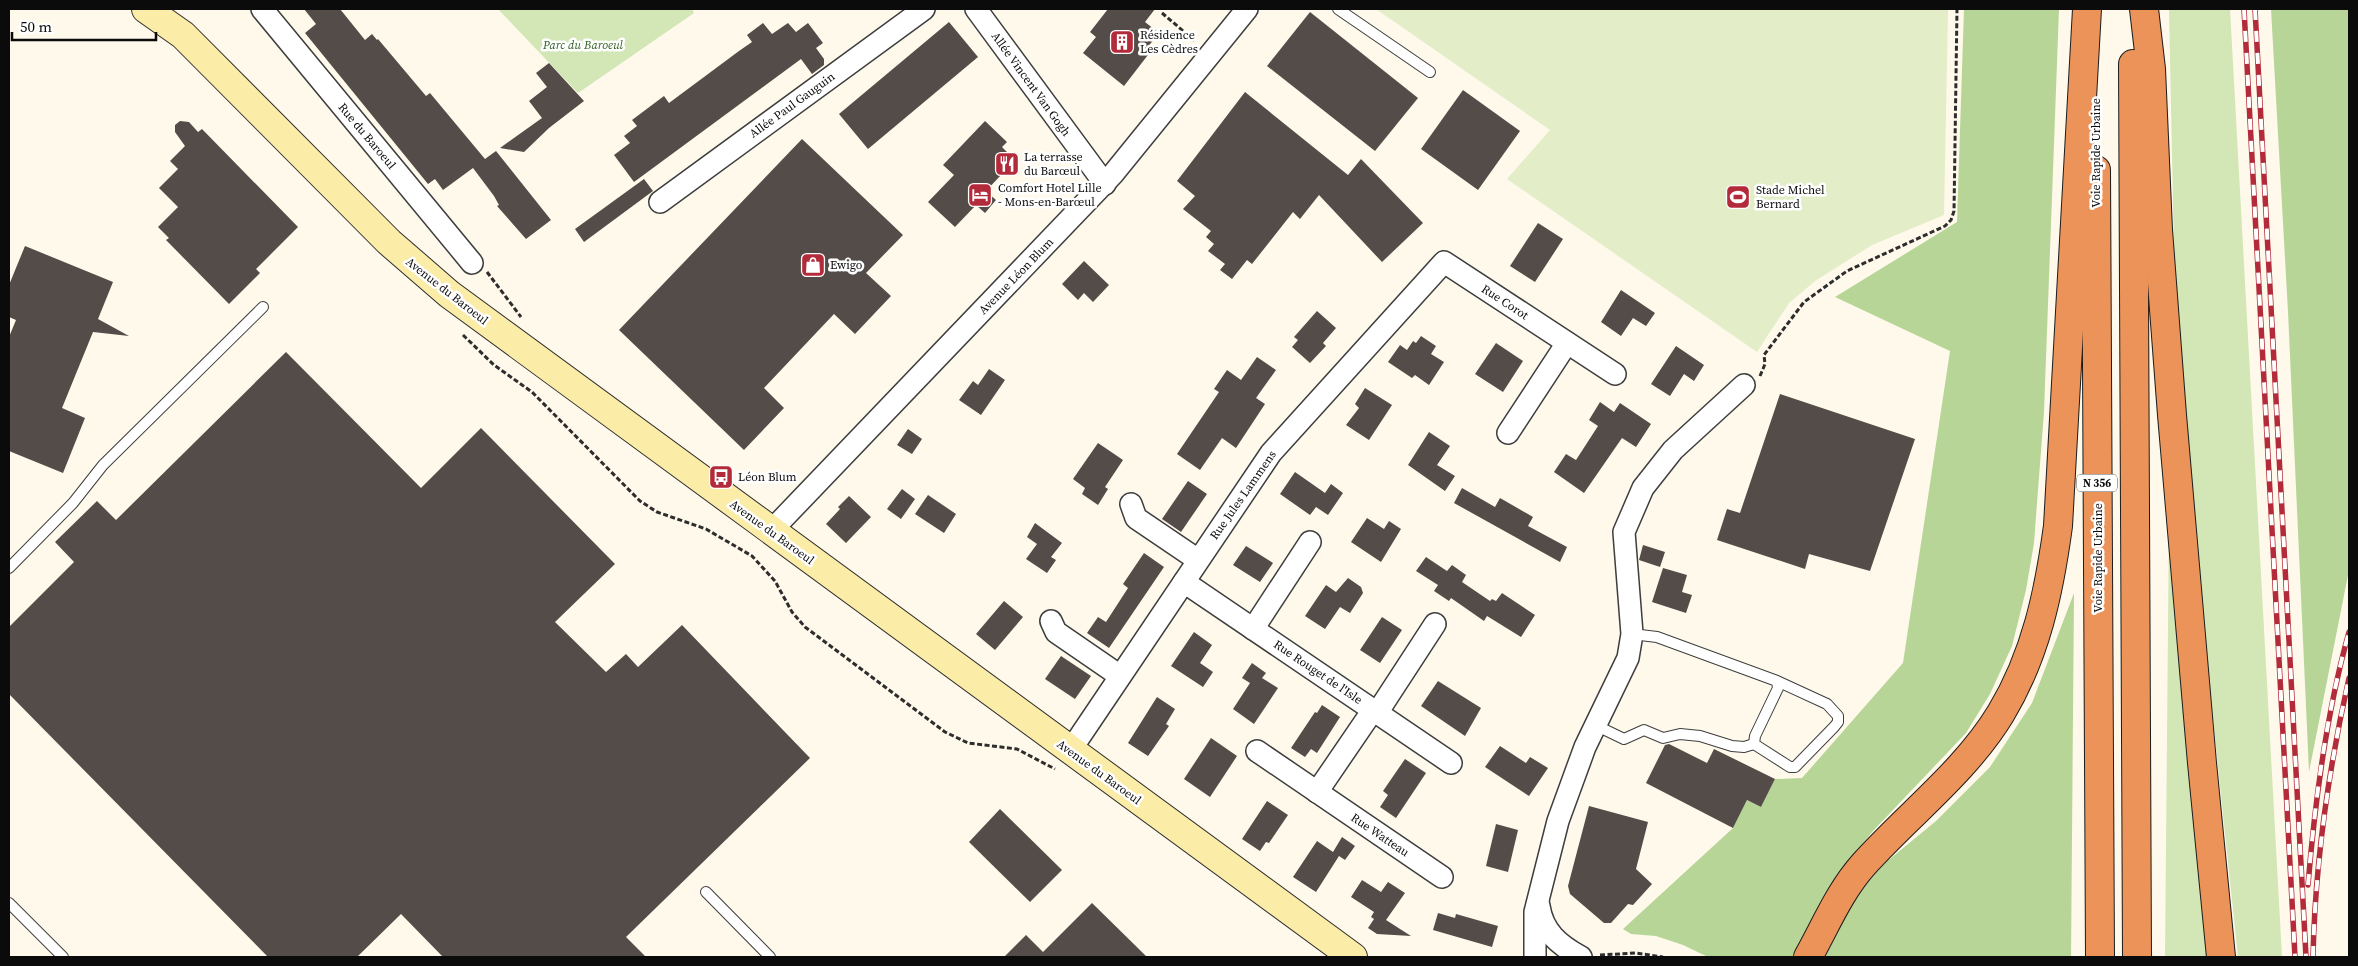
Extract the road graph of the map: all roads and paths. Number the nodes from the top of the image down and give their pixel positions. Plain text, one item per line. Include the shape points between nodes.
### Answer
1 (146, 9) edge
2 (162, 9) edge
3 (262, 9) edge
4 (924, 9) edge
5 (976, 9) edge
6 (1247, 9) edge
7 (1338, 9) edge
8 (1957, 9) edge
9 (2087, 9) edge
10 (2095, 9) edge
11 (2133, 9) edge
12 (2144, 9) edge
13 (1162, 13) dead end
14 (183, 35) junction
15 (1211, 54) junction
16 (1430, 72) dead end
17 (1105, 184) junction
18 (660, 202) dead end
19 (1444, 262) joint
20 (472, 263) dead end
21 (264, 307) dead end
22 (1567, 343) junction
23 (1615, 374) dead end
24 (1739, 390) joint
25 (1508, 433) dead end
26 (1131, 504) dead end
27 (771, 531) junction
28 (1310, 542) dead end
29 (1198, 560) junction
30 (9, 568) edge
31 (1184, 582) junction
32 (1051, 621) dead end
33 (1435, 624) dead end
34 (1254, 629) junction
35 (1632, 634) junction
36 (1120, 676) junction
37 (1776, 681) junction
38 (1375, 711) junction
39 (1595, 725) junction
40 (1754, 744) junction
41 (1070, 751) junction
42 (1257, 751) dead end
43 (1451, 763) dead end
44 (1317, 792) junction
45 (1442, 877) dead end
46 (706, 892) dead end
47 (1538, 899) junction
48 (9, 903) edge
49 (1350, 956) edge
50 (64, 957) edge
51 (770, 957) edge
52 (1535, 957) edge
53 (1587, 957) edge
54 (1663, 957) edge
55 (1808, 957) edge
56 (2100, 957) edge
57 (2138, 957) edge
58 (2221, 957) edge

1 - 14 main road, Avenue du Baroeul
2 - 14 main road, Avenue du Baroeul
3 - 20 street, Rue du Baroeul
4 - 18 street, Allée Paul Gauguin
5 - 17 street, Allée Vincent Van Gogh
6 - 15 street, Avenue Léon Blum
7 - 16 lane
8 - 24 path via 1954,211 1951,220 1945,226 1847,272 1804,302 1764,355 1757,382 1749,390
9 - 55 highway via 2058,526 2046,600 2035,640 2001,713 1977,747 1863,865 1844,890
10 - 56 highway, Voie Rapide Urbaine / N 356
11 - 57 highway
12 - 58 highway via 2151,69 2158,230 2173,424
13 - 15 path
14 - 27 main road, Avenue du Baroeul via 382,236 428,277
15 - 17 street, Avenue Léon Blum
17 - 27 street, Avenue Léon Blum
19 - 22 street, Rue Corot
19 - 29 street, Rue Jules Lammens via 1281,441
21 - 30 lane via 103,466 73,503
22 - 23 street, Rue Corot
22 - 25 street
24 - 35 street via 1672,450 1642,488 1624,532
26 - 29 street via 1136,518
27 - 41 main road, Avenue du Baroeul
28 - 34 street
29 - 31 street, Rue Jules Lammens
31 - 34 street, Rue Rouget de l'Isle
31 - 36 street, Rue Jules Lammens
32 - 36 street via 1056,632
33 - 38 street
34 - 38 street, Rue Rouget de l'Isle
35 - 37 lane via 1657,637
35 - 39 street via 1628,658
36 - 41 street, Rue Jules Lammens
37 - 40 lane via 1778,688
37 - 40 lane via 1831,706 1838,722 1795,767
38 - 43 street, Rue Rouget de l'Isle
38 - 44 street
39 - 40 lane via 1624,739 1644,730 1664,738 1680,734 1700,736 1732,746
39 - 47 street via 1571,782
41 - 49 main road, Avenue du Baroeul
42 - 44 street, Rue Watteau
44 - 45 street, Rue Watteau
46 - 51 lane
47 - 52 street via 1534,924
47 - 53 street via 1549,933 1559,944
48 - 50 lane
53 - 54 path via 1636,953

